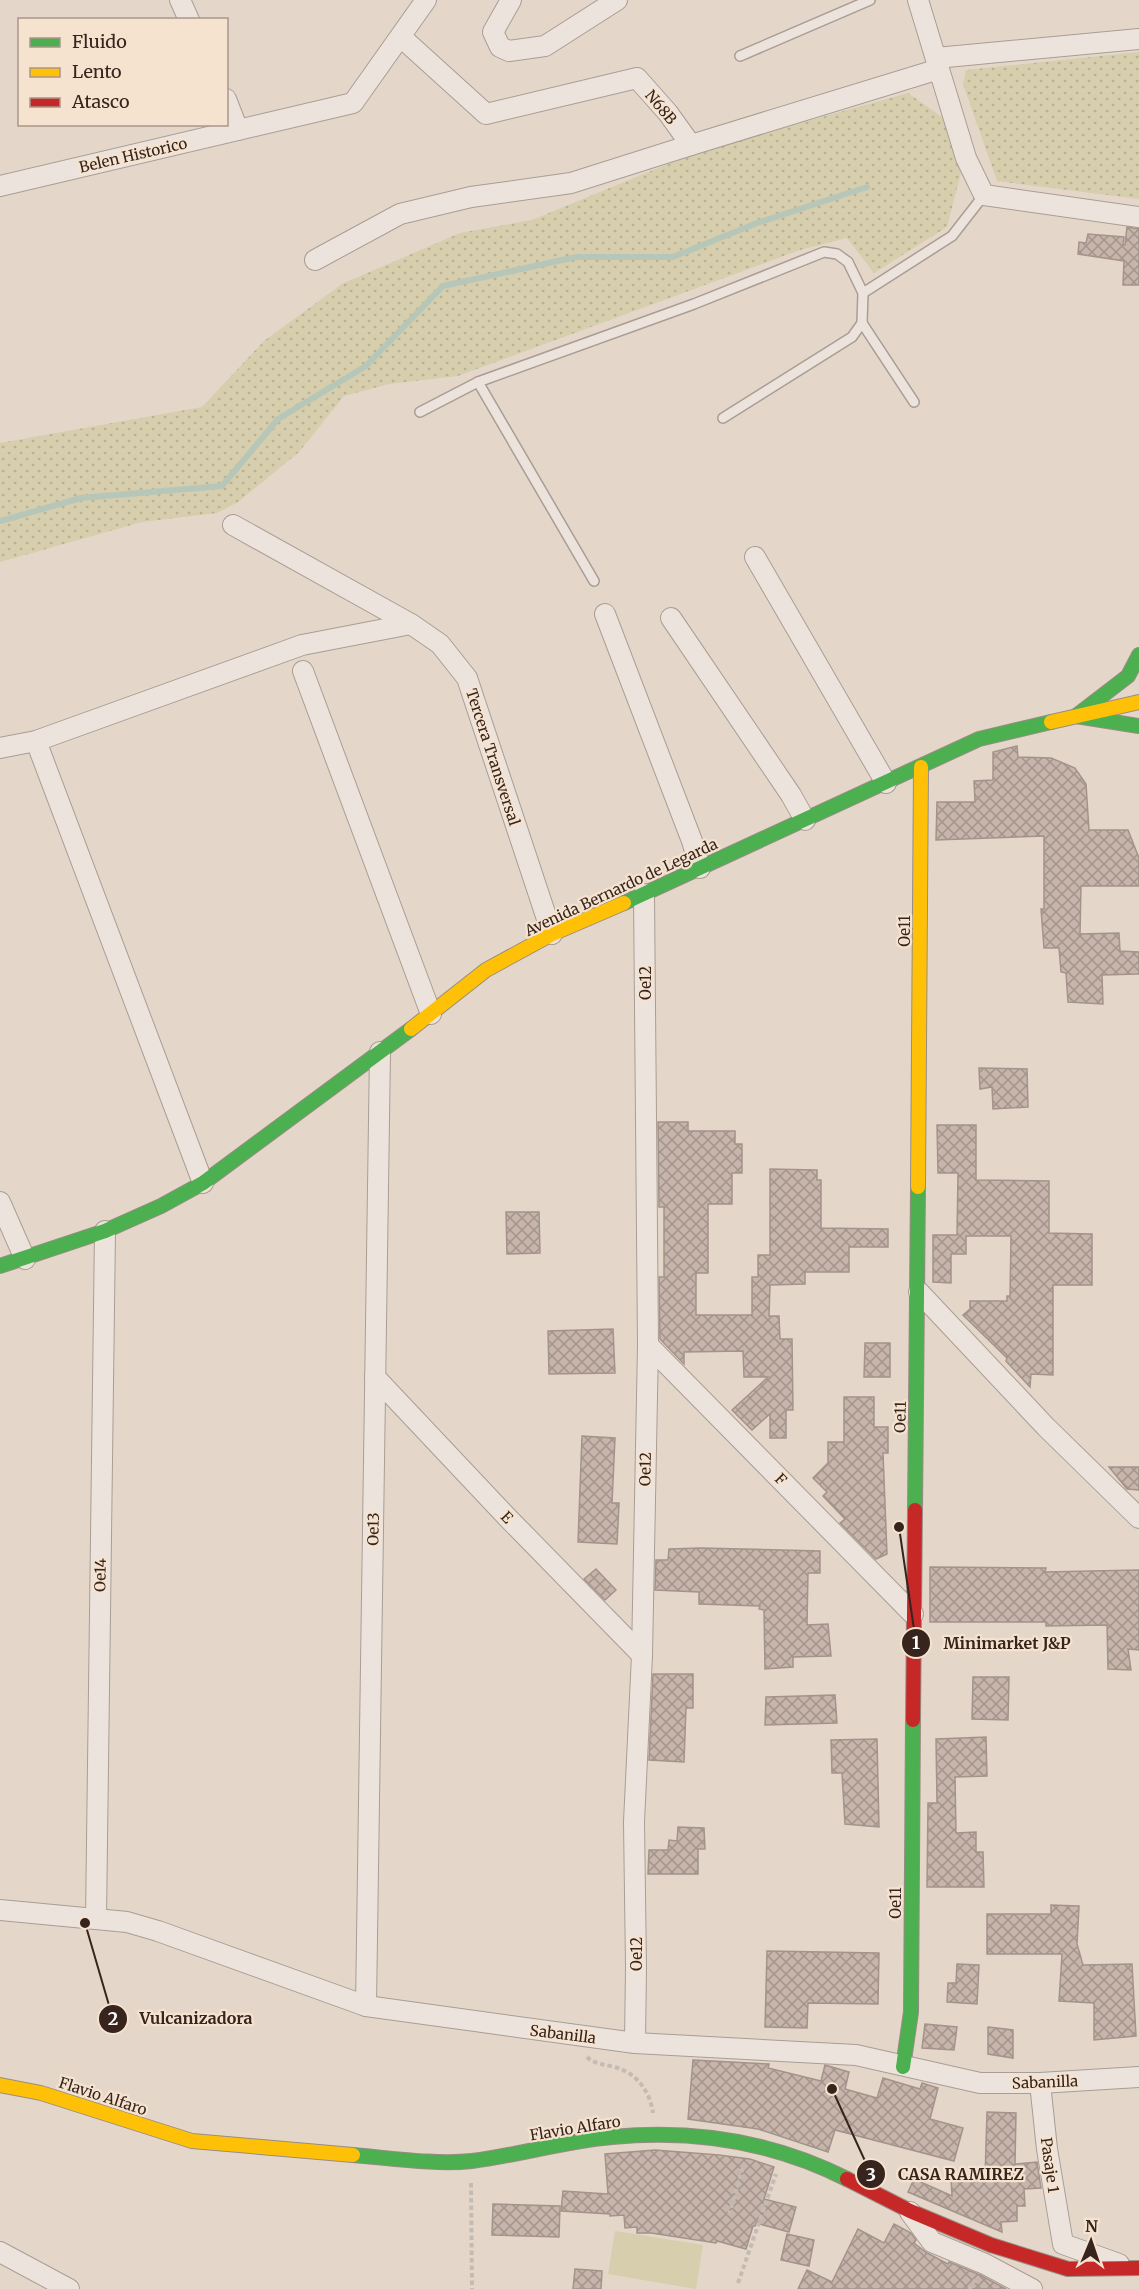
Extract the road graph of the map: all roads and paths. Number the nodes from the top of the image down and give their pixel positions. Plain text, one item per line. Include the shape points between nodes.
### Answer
1 (180, 0) edge
2 (426, 0) edge
3 (511, 0) edge
4 (617, 0) edge
5 (870, 0) edge
6 (918, 0) edge
7 (188, 18) edge
8 (401, 37) junction
9 (1139, 39) edge
10 (740, 56) dead end
11 (938, 63) junction
12 (228, 104) edge
13 (238, 130) junction
14 (691, 145) junction
15 (0, 186) edge
16 (984, 195) junction
17 (1139, 217) edge
18 (315, 260) dead end
19 (863, 292) junction
20 (862, 323) junction
21 (477, 382) junction
22 (914, 402) dead end
23 (420, 412) dead end
24 (723, 418) dead end
25 (233, 525) dead end
26 (755, 556) dead end
27 (594, 581) dead end
28 (605, 615) dead end
29 (671, 618) dead end
30 (411, 624) junction
31 (1139, 655) edge
32 (303, 671) dead end
33 (1139, 702) edge
34 (1076, 716) junction
35 (1139, 726) edge
36 (36, 741) junction
37 (0, 748) edge
38 (921, 767) junction
39 (886, 783) junction
40 (805, 820) junction
41 (700, 868) junction
42 (644, 894) junction
43 (552, 934) junction
44 (431, 1014) junction
45 (380, 1052) junction
46 (203, 1183) junction
47 (0, 1202) edge
48 (105, 1231) junction
49 (25, 1259) junction
50 (0, 1266) edge
51 (919, 1292) junction
52 (648, 1345) junction
53 (375, 1377) junction
54 (1139, 1518) edge
55 (913, 1614) junction
56 (642, 1655) junction
57 (0, 1910) edge
58 (96, 1918) junction
59 (366, 2006) junction
60 (585, 2037) junction
61 (635, 2043) junction
62 (903, 2067) junction
63 (1139, 2077) edge
64 (1040, 2083) junction
65 (0, 2085) edge
66 (655, 2134) junction
67 (750, 2143) junction
68 (783, 2153) junction
69 (470, 2161) junction
70 (910, 2211) junction
71 (729, 2215) dead end
72 (0, 2252) edge
73 (1136, 2268) edge
74 (738, 2283) dead end
75 (69, 2289) edge
76 (472, 2289) edge
77 (1032, 2289) edge

1 - 7 street
2 - 8 street, Belen Historico
3 - 4 street via 493,32 500,46 509,51 545,46
5 - 10 lane
6 - 11 street
8 - 13 street, Belen Historico via 353,103
8 - 14 street, N68B via 486,114 637,78
9 - 11 street
11 - 14 street
11 - 16 street via 966,158
12 - 13 street
13 - 15 street, Belen Historico
14 - 18 street via 571,183 471,197 400,214
16 - 17 street
16 - 19 lane via 952,236
19 - 20 lane
19 - 21 lane via 848,262 837,254 824,252 694,304
20 - 22 lane
20 - 24 lane via 852,336
21 - 23 lane
21 - 27 lane
25 - 30 street, Tercera Transversal
26 - 39 street
28 - 41 street
29 - 40 street
30 - 36 street via 302,645
30 - 43 street, Tercera Transversal via 440,644 467,678
31 - 34 street via 1128,676
32 - 44 street
33 - 34 street, Avenida Bernardo de Legarda
34 - 35 street
34 - 38 street, Avenida Bernardo de Legarda via 979,739
36 - 37 street
36 - 46 street
38 - 39 street, Avenida Bernardo de Legarda
38 - 51 street, Oe11
39 - 40 street, Avenida Bernardo de Legarda
40 - 41 street, Avenida Bernardo de Legarda
41 - 42 street, Avenida Bernardo de Legarda
42 - 43 street, Avenida Bernardo de Legarda
42 - 52 street, Oe12
43 - 44 street, Avenida Bernardo de Legarda via 486,970
44 - 45 street, Avenida Bernardo de Legarda
45 - 46 street, Avenida Bernardo de Legarda
45 - 53 street, Oe13
46 - 48 street, Avenida Bernardo de Legarda
47 - 49 street
48 - 49 street, Avenida Bernardo de Legarda
48 - 58 street, Oe14
49 - 50 street, Avenida Bernardo de Legarda
51 - 54 street
51 - 55 street, Oe11
52 - 55 street, F
52 - 56 street, Oe12
53 - 56 street, E
53 - 59 street, Oe13
55 - 62 street, Oe11 via 911,2012
56 - 61 street, Oe12 via 634,1822
57 - 58 street, Sabanilla
58 - 59 street, Sabanilla via 158,1931
59 - 60 street, Sabanilla
60 - 61 street, Sabanilla
60 - 66 path via 584,2051 591,2061 623,2069 646,2090 652,2102
61 - 62 street, Sabanilla via 856,2055
62 - 64 street, Sabanilla via 980,2083
63 - 64 street, Sabanilla
64 - 73 street, Pasaje 1 via 1063,2244
65 - 69 street, Flavio Alfaro via 41,2093 192,2141 403,2160
66 - 67 street, Flavio Alfaro
66 - 69 street, Flavio Alfaro via 610,2137
67 - 68 street, Flavio Alfaro
67 - 71 path
68 - 70 street, Flavio Alfaro via 815,2163
68 - 74 path
69 - 76 path
70 - 73 street, Flavio Alfaro via 991,2245 1068,2269
70 - 77 street via 932,2242
72 - 75 street

